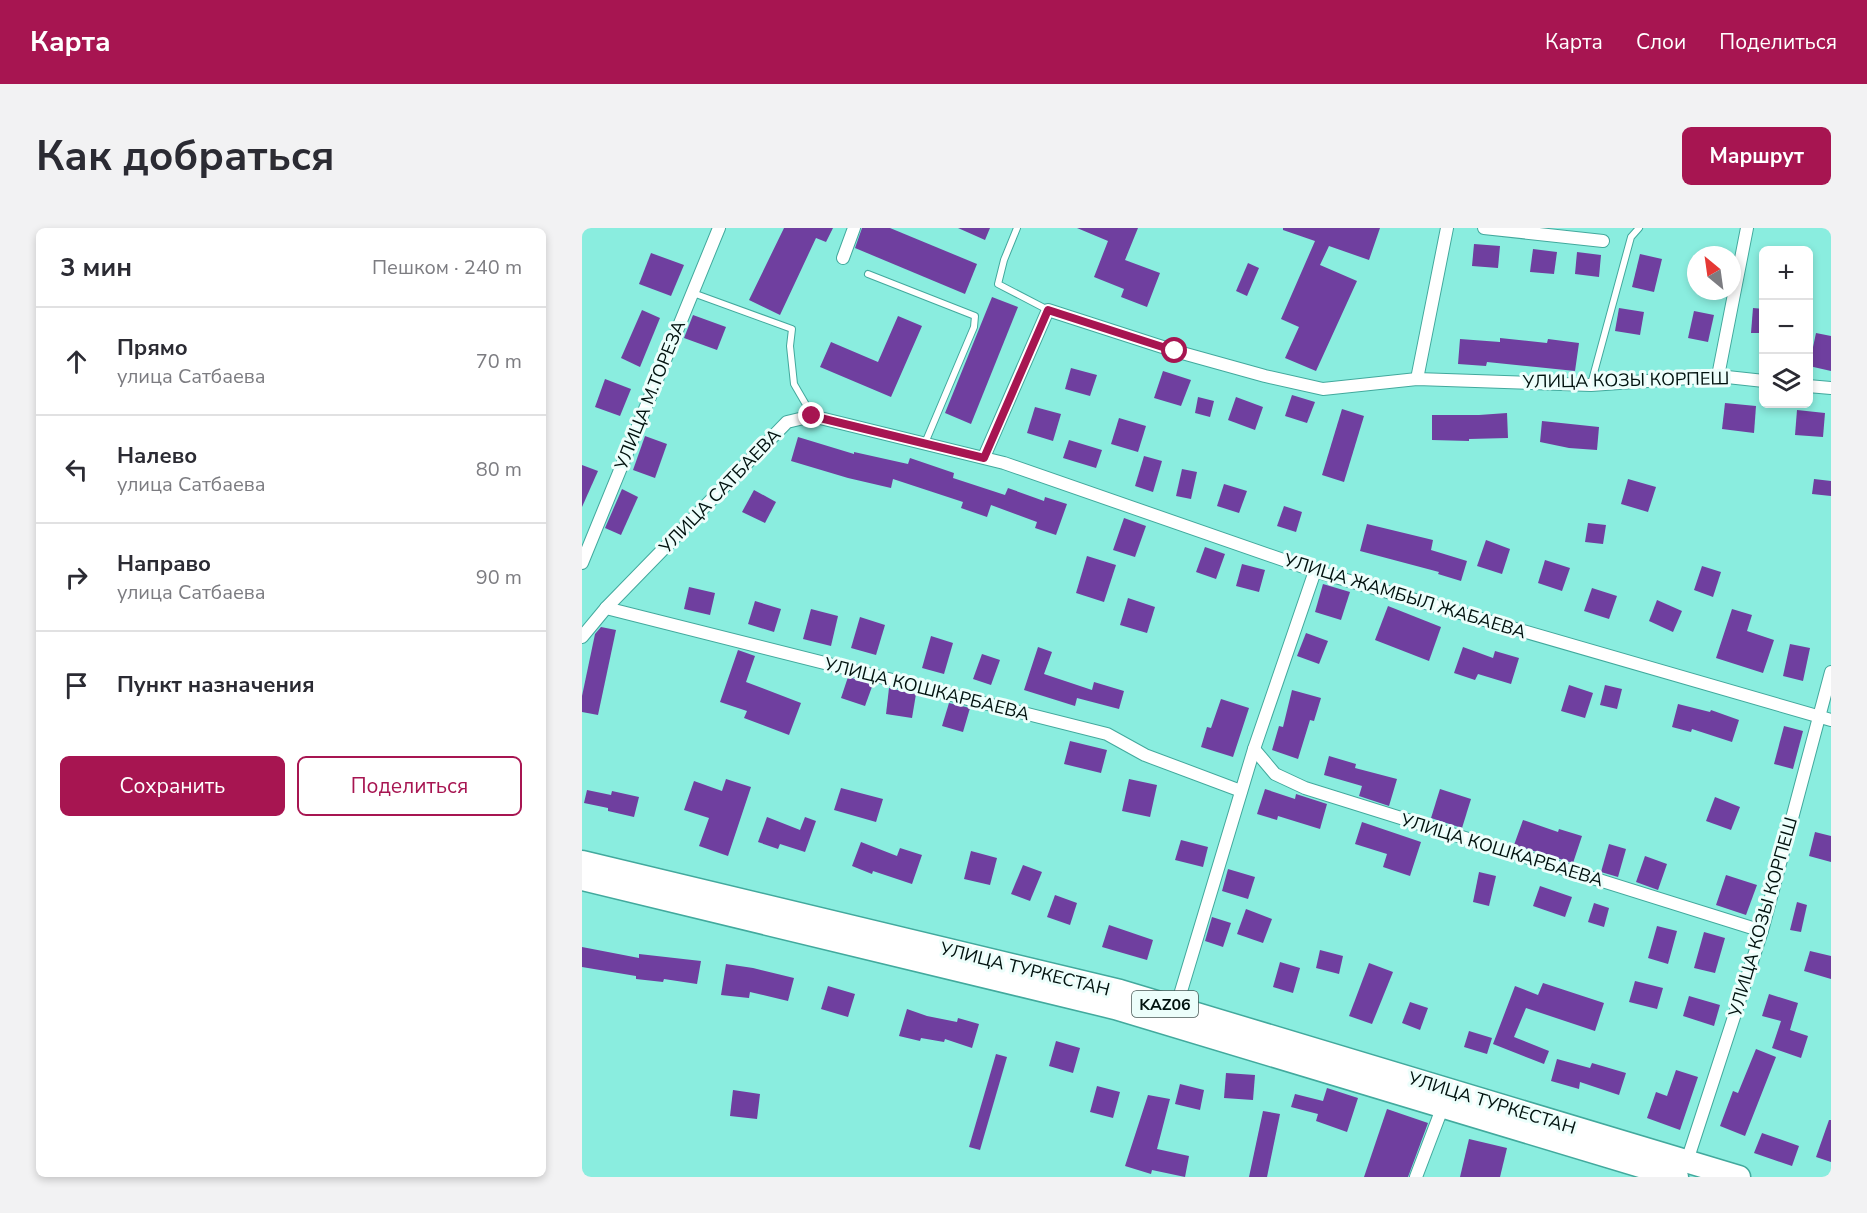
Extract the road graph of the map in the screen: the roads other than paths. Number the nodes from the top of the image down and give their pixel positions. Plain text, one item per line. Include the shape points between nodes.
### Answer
1 (719, 228) edge
2 (854, 228) edge
3 (1017, 228) edge
4 (1447, 228) edge
5 (1485, 228) edge
6 (1640, 228) edge
7 (1747, 228) edge
8 (1603, 241) dead end
9 (843, 258) dead end
10 (868, 274) dead end
11 (692, 292) junction
12 (1048, 310) junction
13 (1718, 376) junction
14 (1417, 379) junction
15 (1759, 380) edge
16 (1591, 385) junction
17 (1813, 386) edge
18 (1831, 388) edge
19 (812, 416) junction
20 (925, 443) junction
21 (984, 458) junction
22 (582, 563) edge
23 (1315, 571) junction
24 (606, 608) junction
25 (582, 637) edge
26 (1831, 672) edge
27 (1818, 716) junction
28 (1831, 720) edge
29 (1254, 749) junction
30 (1241, 791) junction
31 (582, 862) edge
32 (582, 879) edge
33 (1762, 932) junction
34 (1118, 1000) junction
35 (1176, 1008) junction
36 (1443, 1106) junction
37 (1682, 1169) edge
38 (1416, 1177) edge
39 (1739, 1177) edge

1 - 11 street, УЛИЦА М.ТОРЕЗА
2 - 9 street
3 - 12 lane via 998,284
4 - 14 street
5 - 8 street
6 - 16 lane via 1631,237
7 - 13 street
10 - 20 lane via 975,316 974,327
11 - 19 lane via 792,329 794,384
11 - 22 street, УЛИЦА М.ТОРЕЗА
12 - 14 street via 1175,351 1323,389
12 - 21 street
13 - 15 street, УЛИЦА КОЗЫ КОРПЕШ
13 - 16 street, УЛИЦА КОЗЫ КОРПЕШ
14 - 16 street, УЛИЦА КОЗЫ КОРПЕШ
17 - 18 street
19 - 20 street
19 - 24 street, УЛИЦА САТБАЕВА via 787,422
20 - 21 street
21 - 23 street, УЛИЦА ЖАМБЫЛ ЖАБАЕВА
23 - 27 street, УЛИЦА ЖАМБЫЛ ЖАБАЕВА
23 - 29 street
24 - 25 street, УЛИЦА САТБАЕВА
24 - 30 street, УЛИЦА КОШКАРБАЕВА via 1107,734 1145,755
26 - 27 street, УЛИЦА КОЗЫ КОРПЕШ
27 - 28 street, УЛИЦА ЖАМБЫЛ ЖАБАЕВА
27 - 33 street, УЛИЦА КОЗЫ КОРПЕШ
29 - 30 street
29 - 33 street, УЛИЦА КОШКАРБАЕВА via 1275,774 1305,788
30 - 35 street
31 - 34 highway, УЛИЦА ТУРКЕСТАН / KАZ06
32 - 34 highway, УЛИЦА ТУРКЕСТАН / KАZ06
33 - 37 street, УЛИЦА КОЗЫ КОРПЕШ
34 - 35 highway, УЛИЦА ТУРКЕСТАН / KАZ06
34 - 36 highway, УЛИЦА ТУРКЕСТАН / KАZ06
35 - 37 highway, УЛИЦА ТУРКЕСТАН / KАZ06
36 - 37 highway, УЛИЦА ТУРКЕСТАН / KАZ06
36 - 38 street
37 - 39 highway, УЛИЦА ТУРКЕСТАН / KАZ06

